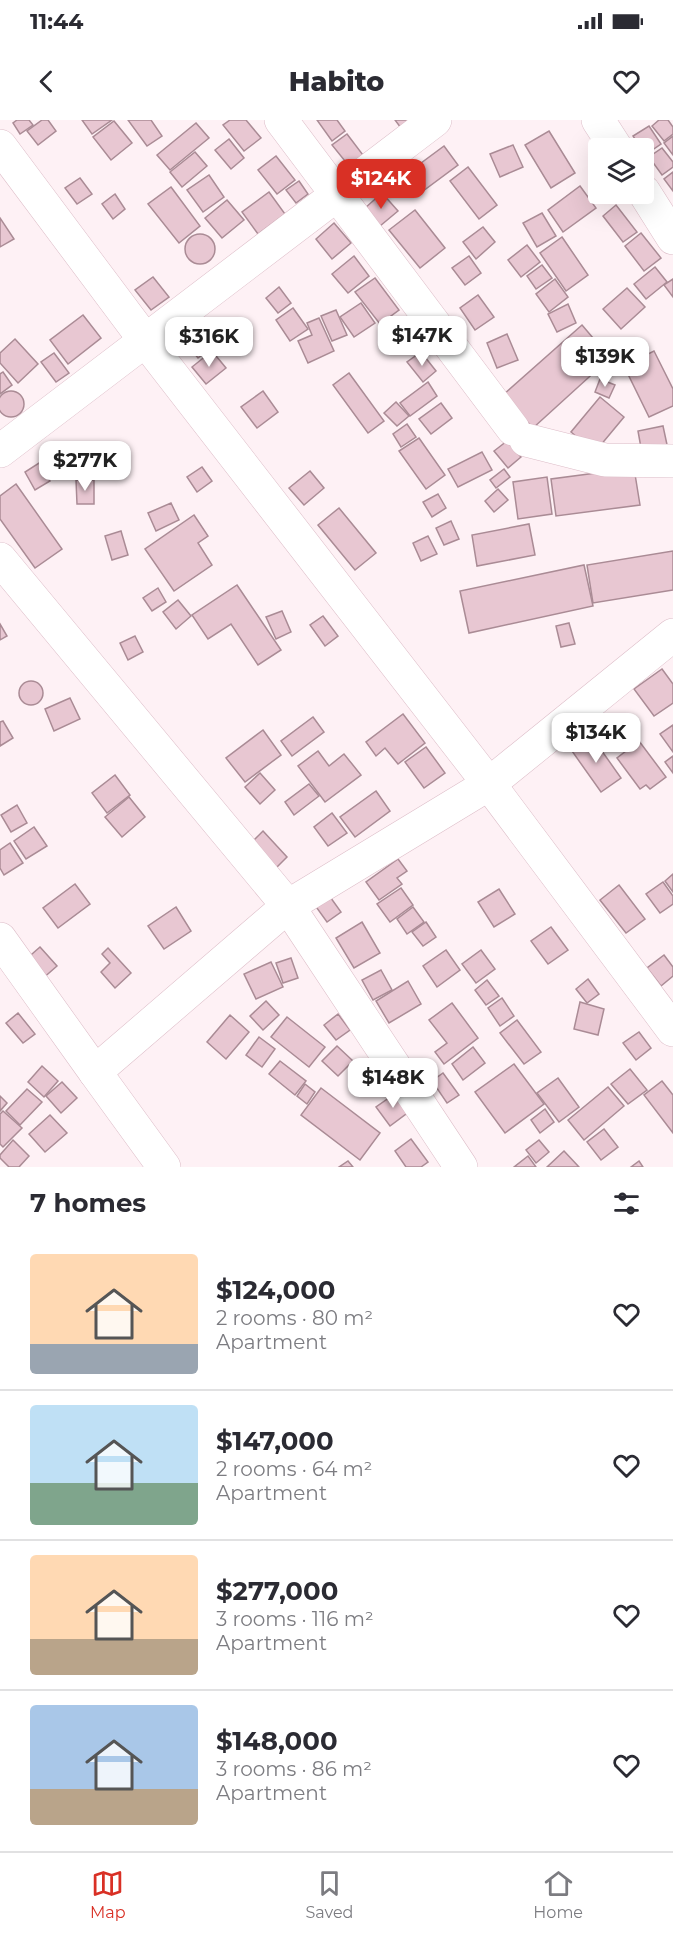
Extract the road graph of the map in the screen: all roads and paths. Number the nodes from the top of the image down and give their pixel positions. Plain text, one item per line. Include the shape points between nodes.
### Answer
1 (281, 120) edge
2 (435, 120) edge
3 (597, 120) edge
4 (609, 138) edge
5 (0, 146) edge
6 (338, 194) junction
7 (652, 204) edge
8 (673, 238) edge
9 (146, 340) junction
10 (0, 451) edge
11 (673, 461) edge
12 (0, 560) edge
13 (673, 635) edge
14 (489, 784) junction
15 (288, 906) junction
16 (0, 939) edge
17 (673, 1030) edge
18 (95, 1072) junction
19 (164, 1167) edge
20 (461, 1167) edge

1 - 6 street
2 - 6 street
3 - 4 street
5 - 9 street
6 - 9 street
6 - 11 street via 520,435 604,460
7 - 8 street
9 - 10 street
9 - 14 street
12 - 15 street
13 - 14 street
14 - 15 street
14 - 17 street
15 - 18 street
15 - 20 street
16 - 18 street
18 - 19 street

